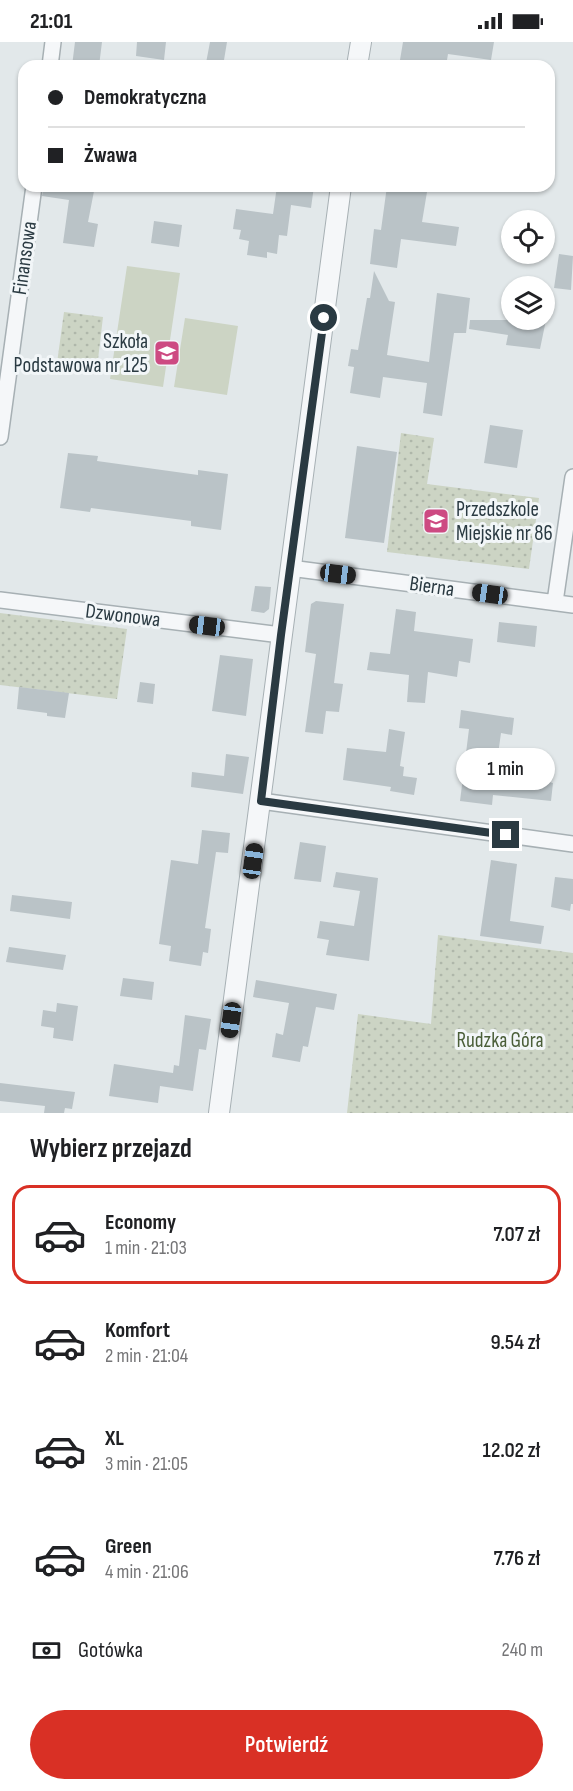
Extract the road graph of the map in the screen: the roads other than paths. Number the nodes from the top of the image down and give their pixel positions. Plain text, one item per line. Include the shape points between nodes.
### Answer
1 (54, 42) edge
2 (361, 42) edge
3 (51, 60) edge
4 (358, 60) edge
5 (33, 192) edge
6 (340, 192) edge
7 (0, 437) edge
8 (573, 477) edge
9 (290, 568) junction
10 (0, 600) edge
11 (555, 602) junction
12 (573, 605) edge
13 (281, 635) junction
14 (261, 801) junction
15 (573, 844) edge
16 (219, 1113) edge

1 - 3 street
2 - 4 street
5 - 7 street, Finansowa
6 - 9 street
8 - 11 street
9 - 11 street, Bierna
9 - 13 street
10 - 13 street, Dzwonowa
11 - 12 street, Bierna
13 - 14 street
14 - 15 street
14 - 16 street

